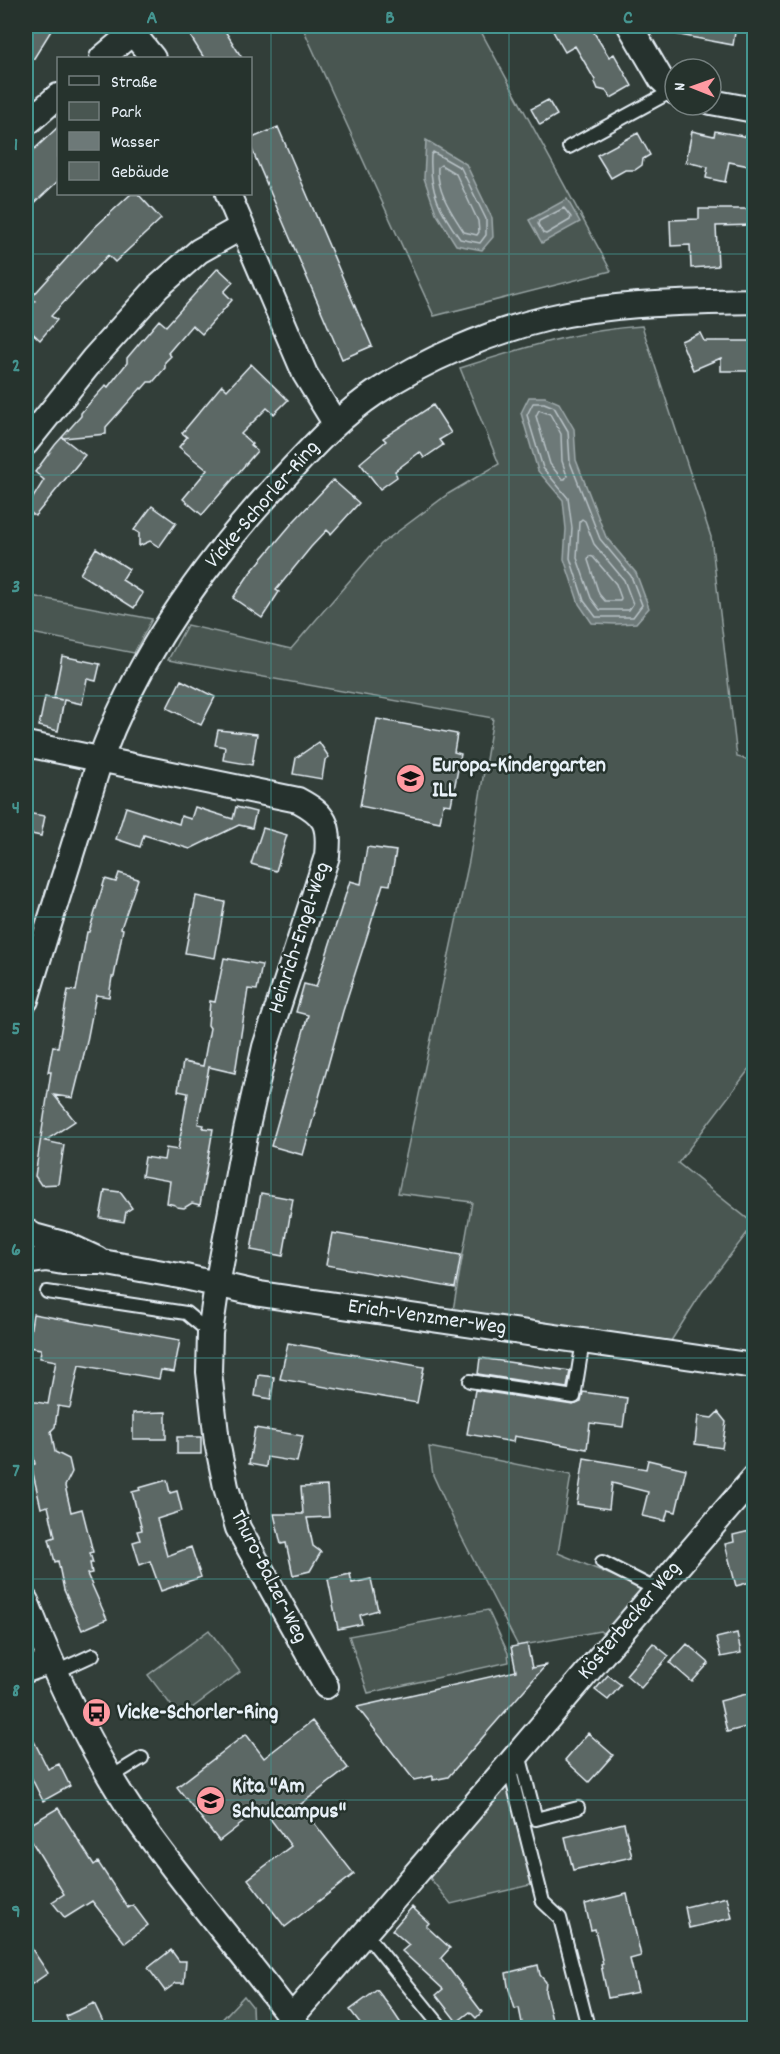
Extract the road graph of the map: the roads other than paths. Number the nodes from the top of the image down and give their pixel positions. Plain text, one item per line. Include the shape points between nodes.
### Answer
1 (630, 26) edge
2 (130, 29) edge
3 (103, 57) edge
4 (152, 57) edge
5 (663, 81) edge
6 (57, 97) edge
7 (663, 97) edge
8 (723, 104) edge
9 (754, 110) edge
10 (26, 124) edge
11 (569, 147) dead end
12 (228, 195) edge
13 (242, 227) junction
14 (754, 301) edge
15 (335, 423) junction
16 (26, 443) edge
17 (26, 744) edge
18 (101, 759) junction
19 (26, 1000) edge
20 (26, 1231) edge
21 (26, 1262) edge
22 (102, 1262) junction
23 (217, 1285) junction
24 (47, 1292) dead end
25 (210, 1333) junction
26 (583, 1341) junction
27 (754, 1366) edge
28 (470, 1381) dead end
29 (754, 1478) edge
30 (602, 1562) dead end
31 (657, 1590) junction
32 (26, 1601) edge
33 (93, 1655) dead end
34 (53, 1666) junction
35 (26, 1670) edge
36 (326, 1686) dead end
37 (142, 1758) dead end
38 (514, 1760) junction
39 (111, 1777) junction
40 (578, 1808) dead end
41 (365, 1933) junction
42 (291, 2025) edge
43 (439, 2027) edge
44 (588, 2027) dead end

1 - 5 street
2 - 3 street
2 - 4 street
6 - 10 street
7 - 11 lane
8 - 9 street
12 - 13 street
13 - 15 street via 305,374
13 - 16 street via 199,251 158,287
14 - 15 street, Vicke-Schorler-Ring via 629,305 547,318 416,368
15 - 18 street, Vicke-Schorler-Ring via 254,508 215,557 132,689
17 - 18 street
18 - 19 street, Vicke-Schorler-Ring
18 - 23 street, Heinrich-Engel-Weg via 298,800 315,809 327,823 327,856 265,1047
20 - 22 street, Erich-Venzmer-Weg
21 - 22 street, Erich-Venzmer-Weg
22 - 23 street, Erich-Venzmer-Weg
23 - 25 street, Thuro-Balzer-Weg
23 - 26 street, Erich-Venzmer-Weg
24 - 25 lane via 186,1313
25 - 36 street, Thuro-Balzer-Weg via 209,1372 217,1442 238,1528
26 - 27 street, Erich-Venzmer-Weg
26 - 28 lane via 574,1396
29 - 31 street, Kösterbecker Weg
30 - 31 lane
31 - 38 street, Kösterbecker Weg
32 - 34 street
33 - 34 lane
34 - 35 street
34 - 39 street
37 - 39 lane
38 - 40 lane via 536,1819
38 - 41 street, Kösterbecker Weg
38 - 44 lane via 543,1902 560,1918
39 - 42 street
41 - 42 street, Kösterbecker Weg
41 - 43 lane

